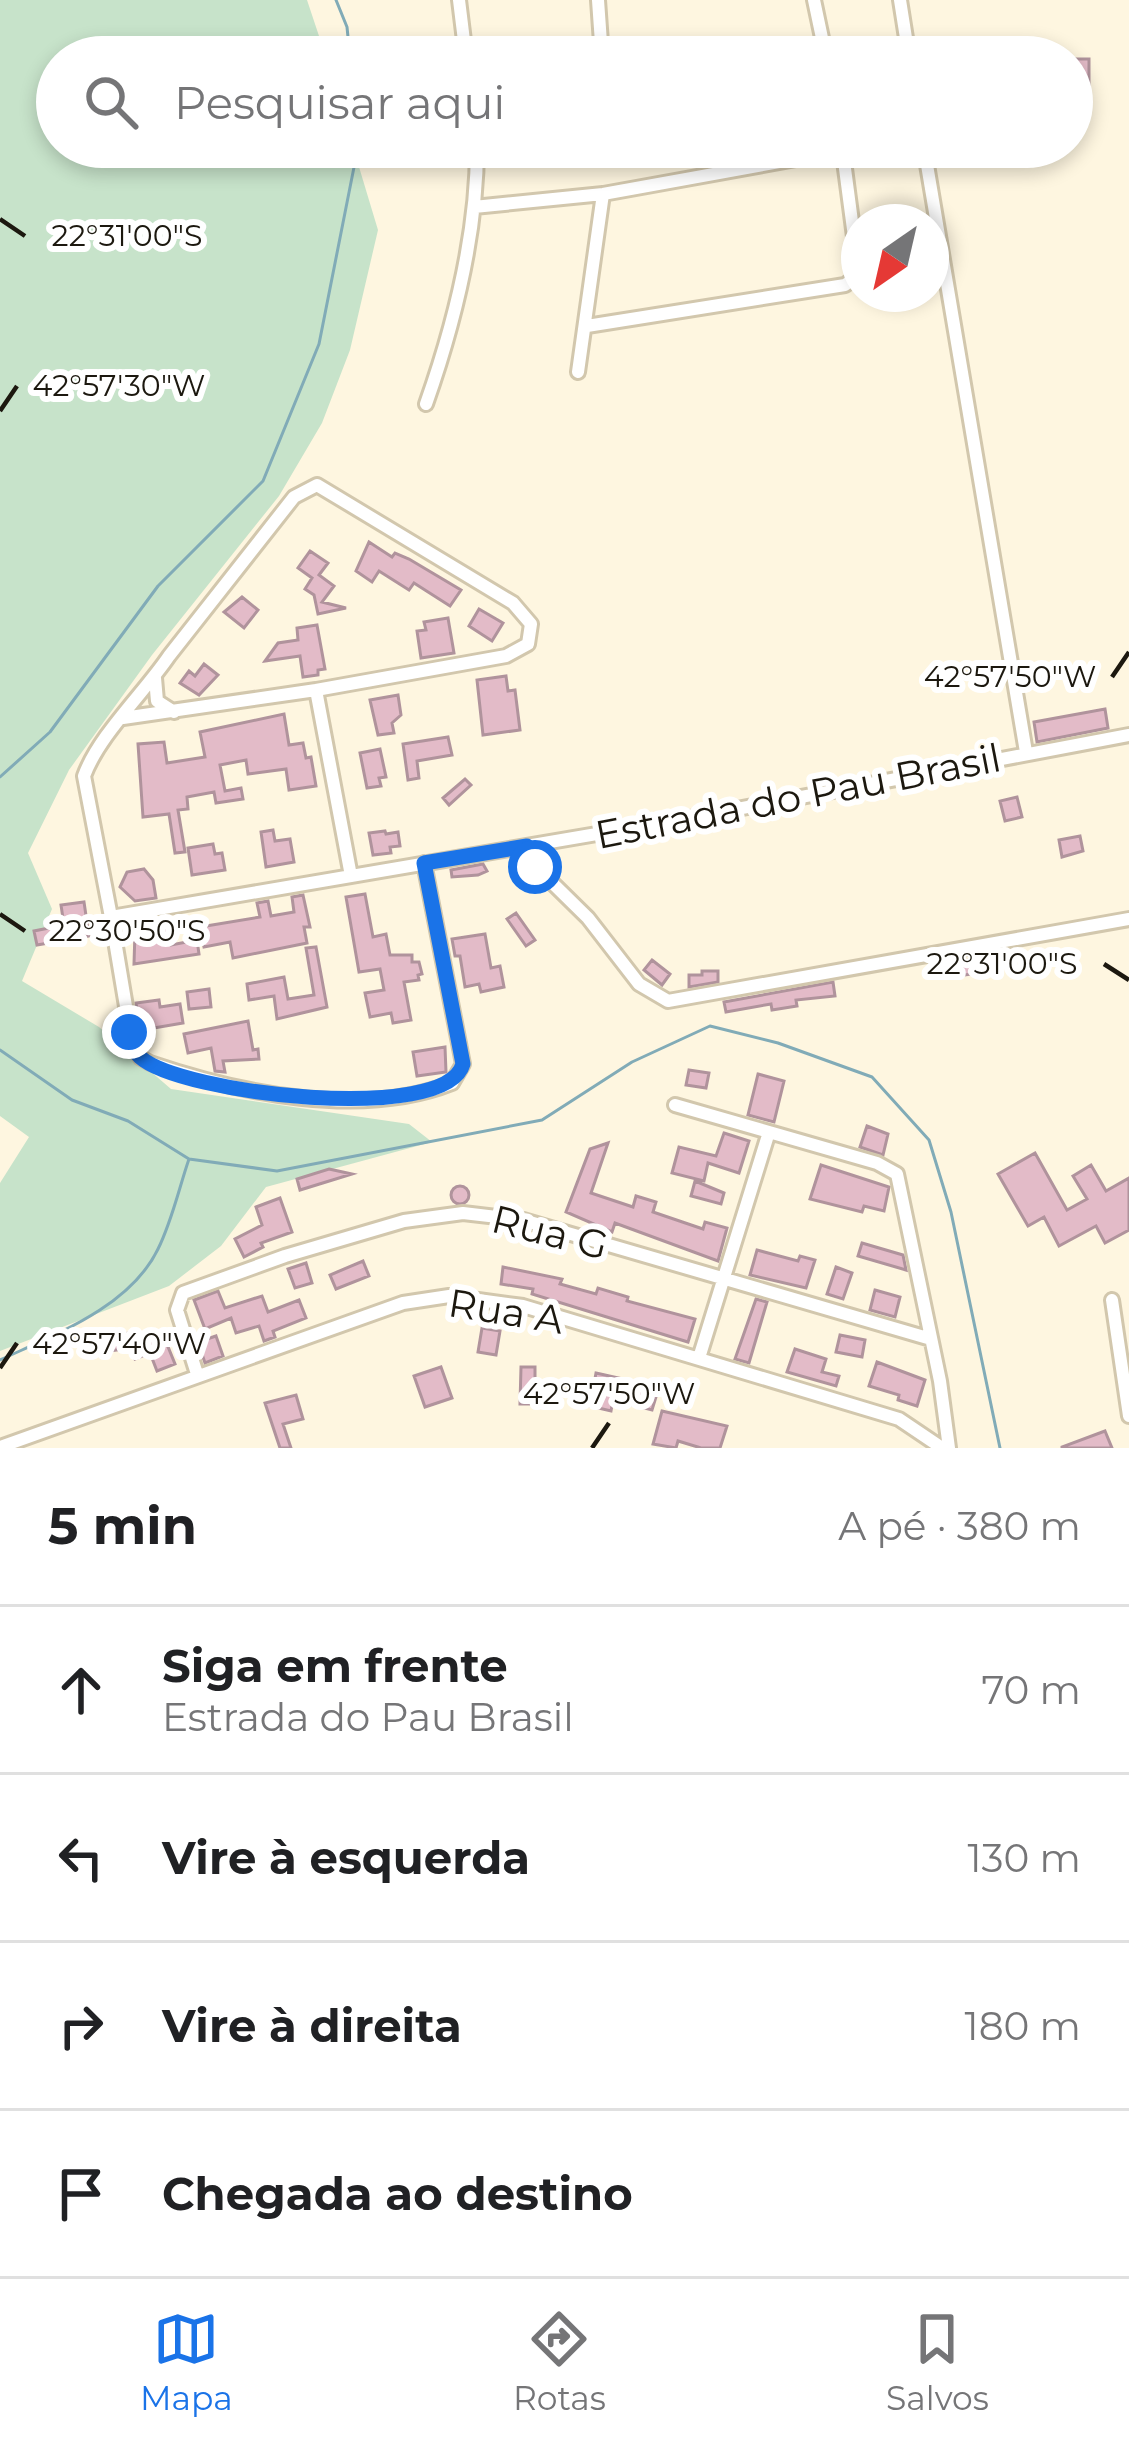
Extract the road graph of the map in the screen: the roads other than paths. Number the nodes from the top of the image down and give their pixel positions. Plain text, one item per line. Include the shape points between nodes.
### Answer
1 (459, 0) edge
2 (598, 0) edge
3 (814, 0) edge
4 (900, 0) edge
5 (463, 36) edge
6 (601, 36) edge
7 (822, 36) edge
8 (906, 36) edge
9 (476, 168) edge
10 (741, 168) edge
11 (849, 168) edge
12 (928, 168) edge
13 (603, 194) junction
14 (475, 207) junction
15 (586, 326) junction
16 (578, 372) dead end
17 (426, 404) dead end
18 (154, 678) junction
19 (316, 690) junction
20 (176, 713) junction
21 (123, 718) junction
22 (1129, 735) edge
23 (1026, 752) junction
24 (527, 846) junction
25 (424, 863) junction
26 (351, 876) junction
27 (111, 917) junction
28 (1129, 919) edge
29 (675, 1105) dead end
30 (769, 1132) junction
31 (726, 1280) junction
32 (1112, 1300) dead end
33 (931, 1339) junction
34 (699, 1358) junction
35 (197, 1374) junction
36 (1129, 1416) edge
37 (0, 1447) edge
38 (946, 1448) edge

1 - 5 street
2 - 6 street
3 - 7 street
4 - 8 street
9 - 14 street
10 - 13 street
11 - 15 street via 858,267 844,285
12 - 23 street
13 - 14 street
13 - 15 street
14 - 17 street via 448,343
15 - 16 street
18 - 19 street via 294,497 311,486 513,603 531,625 524,649 506,656
18 - 20 street via 157,701
18 - 21 street
19 - 20 street
19 - 26 street
20 - 21 street
21 - 27 street via 84,776
22 - 23 street, Estrada do Pau Brasil
23 - 24 street, Estrada do Pau Brasil
24 - 25 street, Estrada do Pau Brasil
24 - 28 street via 529,860 639,984 668,1001
25 - 26 street, Estrada do Pau Brasil
25 - 27 street via 463,1064 452,1083 401,1096 281,1095 141,1058
26 - 27 street, Estrada do Pau Brasil
29 - 30 street
30 - 31 street
30 - 33 street via 897,1174
31 - 33 street, Rua G
31 - 34 street
31 - 35 street, Rua G via 523,1220 440,1214 183,1293 177,1310
32 - 36 street
33 - 38 street
34 - 35 street, Rua A via 524,1306 449,1296 403,1303
34 - 38 street, Rua A via 899,1420
35 - 37 street, Rua A

